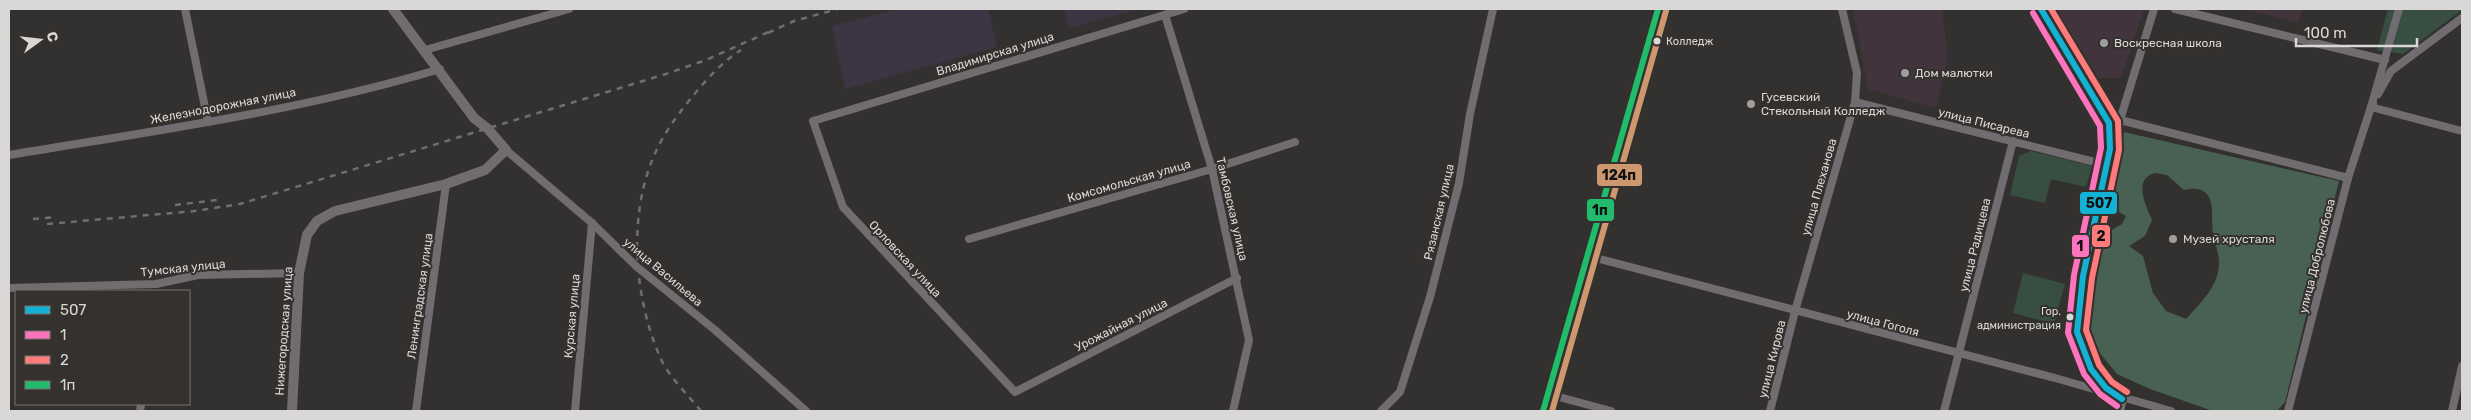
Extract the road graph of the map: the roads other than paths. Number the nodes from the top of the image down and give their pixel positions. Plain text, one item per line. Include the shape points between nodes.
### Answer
1 (185, 9) edge
2 (393, 9) edge
3 (569, 9) edge
4 (1184, 9) edge
5 (1494, 9) edge
6 (1658, 9) edge
7 (1842, 9) edge
8 (2041, 9) edge
9 (2154, 9) edge
10 (2175, 9) edge
11 (2399, 9) edge
12 (1165, 15) junction
13 (2462, 18) edge
14 (425, 50) junction
15 (2385, 60) junction
16 (440, 69) junction
17 (1855, 102) junction
18 (2371, 107) junction
19 (2120, 120) junction
20 (813, 121) joint
21 (208, 122) junction
22 (2109, 122) junction
23 (2462, 131) edge
24 (2013, 141) junction
25 (1295, 142) dead end
26 (506, 150) junction
27 (9, 155) edge
28 (2107, 165) junction
29 (1212, 169) junction
30 (2348, 178) junction
31 (446, 184) junction
32 (592, 223) junction
33 (969, 240) dead end
34 (1588, 256) junction
35 (299, 272) junction
36 (1237, 278) junction
37 (9, 288) edge
38 (156, 288) edge
39 (1795, 311) junction
40 (1959, 355) junction
41 (2462, 366) edge
42 (1015, 392) joint
43 (1548, 394) junction
44 (2122, 399) junction
45 (292, 411) edge
46 (416, 411) edge
47 (574, 411) edge
48 (806, 411) edge
49 (1233, 411) edge
50 (1381, 411) edge
51 (1543, 411) edge
52 (1611, 411) edge
53 (1770, 411) edge
54 (1944, 411) edge
55 (2119, 411) edge
56 (2172, 411) edge
57 (2288, 411) edge
58 (2452, 411) edge

1 - 21 street
2 - 14 main road
3 - 14 street
4 - 12 street, Владимирская улица
5 - 50 street, Рязанская улица via 1470,114 1459,183 1430,297 1400,392
6 - 34 street
7 - 17 street, улица Плеханова via 1857,72
8 - 22 main road
9 - 19 street
10 - 15 street
11 - 15 street, улица Добролюбова
12 - 20 street, Владимирская улица
12 - 29 street, Тамбовская улица
13 - 18 street, улица Добролюбова via 2391,71
14 - 16 main road
15 - 18 street, улица Добролюбова
16 - 21 street, Железнодорожная улица via 387,85
16 - 26 main road via 474,118
17 - 24 street, улица Писарева
17 - 39 street, улица Плеханова
18 - 23 street
18 - 30 street, улица Добролюбова
19 - 22 street
19 - 30 street
20 - 42 street, Орловская улица via 843,207
21 - 27 street, Железнодорожная улица
22 - 28 main road
24 - 28 street, улица Писарева
24 - 40 street, улица Радищева
25 - 29 street, Комсомольская улица
26 - 31 main road, Нижегородская улица via 485,170
26 - 32 street, улица Васильева
28 - 44 main road via 2083,276 2077,332 2091,369 2106,388
29 - 33 street, Комсомольская улица
29 - 36 street, Тамбовская улица
30 - 57 street, улица Добролюбова
31 - 35 main road, Нижегородская улица via 335,211 317,221 307,235
31 - 46 street, Ленинградская улица
32 - 47 street, Курская улица
32 - 48 street, улица Васильева via 637,267 715,330
34 - 39 street, улица Гоголя
34 - 43 street
35 - 38 street, Тумская улица via 198,275
35 - 45 main road, Нижегородская улица
36 - 42 street, Урожайная улица
36 - 49 street, Тамбовская улица via 1249,340
37 - 38 street, Тумская улица
39 - 40 street, улица Гоголя
39 - 53 street, улица Кирова
40 - 44 street, улица Гоголя via 2055,378
40 - 54 street, улица Радищева
41 - 58 street
43 - 51 street
43 - 52 street
44 - 55 main road
44 - 56 street, улица Гоголя

